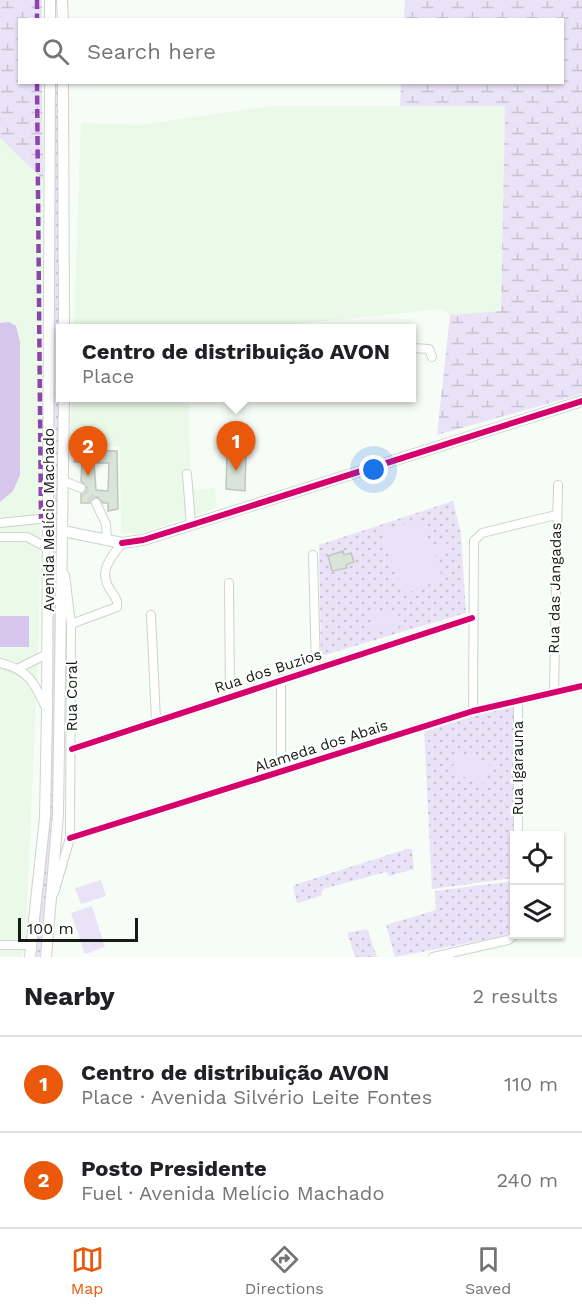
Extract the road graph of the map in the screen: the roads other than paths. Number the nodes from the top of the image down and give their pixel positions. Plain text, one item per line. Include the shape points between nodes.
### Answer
1 (50, 0) edge
2 (62, 0) edge
3 (50, 18) edge
4 (63, 18) edge
5 (51, 84) edge
6 (63, 84) edge
7 (64, 324) edge
8 (416, 348) edge
9 (432, 357) dead end
10 (582, 401) edge
11 (64, 402) edge
12 (187, 474) dead end
13 (64, 481) junction
14 (558, 485) dead end
15 (81, 488) tunnel mouth
16 (96, 503) tunnel mouth
17 (556, 515) junction
18 (48, 518) junction
19 (0, 523) edge
20 (191, 525) junction
21 (63, 531) junction
22 (0, 537) edge
23 (107, 540) junction
24 (122, 543) junction
25 (48, 548) junction
26 (313, 555) dead end
27 (63, 562) junction
28 (229, 583) dead end
29 (151, 615) dead end
30 (472, 618) junction
31 (71, 624) junction
32 (47, 654) junction
33 (0, 663) edge
34 (18, 668) junction
35 (316, 668) junction
36 (281, 680) junction
37 (582, 686) edge
38 (554, 691) junction
39 (230, 696) junction
40 (518, 700) junction
41 (47, 711) junction
42 (473, 711) junction
43 (156, 720) junction
44 (72, 748) junction
45 (281, 772) junction
46 (518, 831) edge
47 (70, 838) junction
48 (52, 899) junction
49 (510, 938) edge
50 (0, 945) edge
51 (32, 945) junction
52 (30, 957) edge
53 (46, 957) edge
54 (433, 957) edge

1 - 3 main road
2 - 4 main road
5 - 18 main road, Avenida Melício Machado
6 - 7 main road
8 - 9 street via 429,349
10 - 20 main road
11 - 13 main road, Avenida Melício Machado
12 - 20 street
13 - 15 street
13 - 21 main road, Avenida Melício Machado
14 - 17 street, Rua das Jangadas
16 - 23 street via 106,524
17 - 30 street via 476,537
17 - 38 street, Rua das Jangadas
18 - 19 street
18 - 25 main road, Avenida Melício Machado
20 - 24 main road
21 - 23 main road
21 - 27 main road, Avenida Melício Machado
22 - 25 street via 27,537
23 - 24 main road
24 - 31 street via 103,573 117,607
25 - 32 main road, Avenida Melício Machado
26 - 35 street
27 - 31 street, Rua Coral
27 - 48 main road, Avenida Melício Machado via 58,814
28 - 39 street
29 - 43 street
30 - 35 street, Rua dos Buzios
30 - 42 street
31 - 44 street, Rua Coral
32 - 34 street
32 - 41 main road, Avenida Melício Machado
33 - 34 street
34 - 41 street via 30,678
35 - 36 street, Rua dos Buzios
36 - 39 street, Rua dos Buzios
36 - 45 street
37 - 38 street, Alameda dos Abais
38 - 40 street, Alameda dos Abais
39 - 43 street, Rua dos Buzios
40 - 42 street, Alameda dos Abais
40 - 46 street, Rua Igarauna
41 - 51 main road, Avenida Melício Machado via 45,817
42 - 45 street, Alameda dos Abais
43 - 44 street, Rua dos Buzios
44 - 47 street, Rua Coral
45 - 47 street, Alameda dos Abais
47 - 48 street, Rua Coral
48 - 53 main road, Avenida Melício Machado
49 - 54 street
50 - 51 street
51 - 52 main road, Avenida Melício Machado

